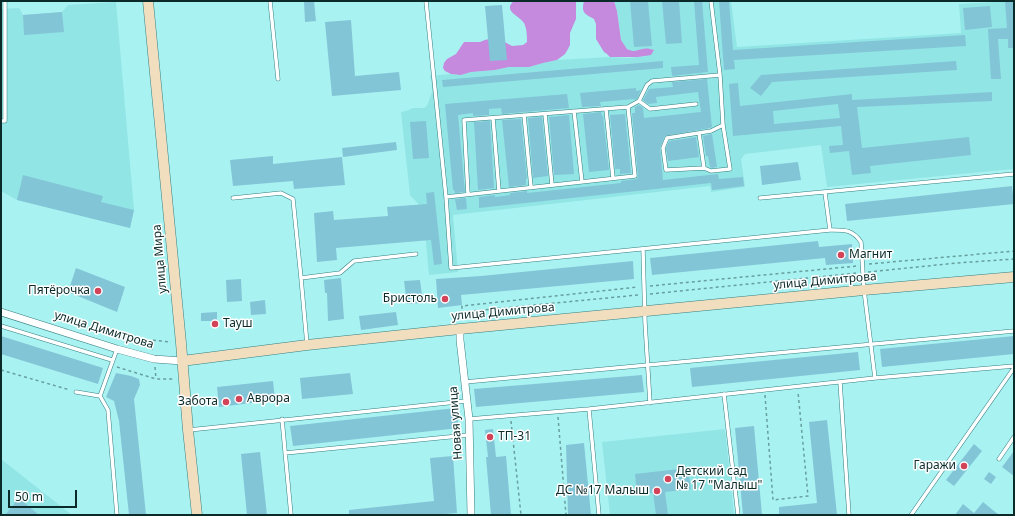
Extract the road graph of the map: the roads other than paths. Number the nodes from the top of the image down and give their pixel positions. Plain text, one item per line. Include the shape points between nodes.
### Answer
1 (5, 1) edge
2 (148, 1) edge
3 (270, 1) edge
4 (426, 1) edge
5 (711, 1) edge
6 (3, 61) edge
7 (720, 75) junction
8 (278, 79) dead end
9 (639, 101) junction
10 (696, 104) dead end
11 (628, 107) junction
12 (606, 109) junction
13 (574, 111) junction
14 (545, 114) junction
15 (524, 115) junction
16 (493, 118) junction
17 (1, 121) edge
18 (723, 125) junction
19 (699, 133) junction
20 (704, 168) junction
21 (1014, 174) edge
22 (613, 178) junction
23 (582, 182) junction
24 (552, 185) junction
25 (531, 187) junction
26 (499, 191) junction
27 (825, 193) junction
28 (468, 194) junction
29 (446, 197) junction
30 (233, 198) dead end
31 (760, 198) dead end
32 (830, 230) junction
33 (643, 249) junction
34 (416, 254) dead end
35 (1014, 277) edge
36 (301, 278) junction
37 (864, 290) junction
38 (1, 312) edge
39 (646, 312) junction
40 (1, 326) edge
41 (460, 329) junction
42 (1014, 331) edge
43 (871, 344) junction
44 (307, 345) junction
45 (117, 348) junction
46 (112, 360) junction
47 (182, 361) junction
48 (648, 365) junction
49 (1014, 367) edge
50 (875, 378) junction
51 (464, 382) junction
52 (840, 382) junction
53 (76, 392) road end
54 (724, 394) junction
55 (100, 396) junction
56 (466, 401) junction
57 (650, 403) junction
58 (589, 409) junction
59 (282, 419) junction
60 (469, 419) junction
61 (188, 430) junction
62 (469, 435) junction
63 (1014, 437) edge
64 (285, 453) junction
65 (999, 459) dead end
66 (116, 515) edge
67 (197, 515) edge
68 (291, 515) edge
69 (471, 515) edge
70 (599, 515) edge
71 (738, 515) edge
72 (849, 515) edge
73 (911, 515) edge

1 - 6 lane
2 - 47 street, улица Мира
3 - 8 lane
4 - 29 lane
5 - 7 lane
6 - 17 lane via 5,121
7 - 9 lane via 652,81 647,85
7 - 18 lane
9 - 10 lane via 650,109
9 - 11 lane
11 - 12 lane
11 - 22 lane via 635,176
12 - 13 lane
12 - 22 lane
13 - 14 lane
13 - 23 lane
14 - 15 lane
14 - 24 lane
15 - 16 lane
15 - 25 lane
16 - 26 lane
16 - 28 lane via 464,120
18 - 19 lane
18 - 20 lane via 730,169 711,171
19 - 20 lane
19 - 20 lane via 667,138 663,148 666,170
21 - 27 lane
22 - 23 lane
23 - 24 lane
24 - 25 lane
25 - 26 lane
26 - 28 lane
27 - 31 lane
27 - 32 lane
28 - 29 lane
29 - 33 lane via 451,268
30 - 36 lane via 281,193 293,199
32 - 33 lane
32 - 37 lane via 846,230 853,233 860,242
33 - 39 lane
34 - 36 lane via 354,261 340,273
35 - 37 street, улица Димитрова
36 - 44 lane
37 - 39 street, улица Димитрова
37 - 43 lane
38 - 45 street, улица Димитрова
39 - 41 street, улица Димитрова
39 - 48 lane
40 - 46 lane
41 - 44 street, улица Димитрова
41 - 51 street, Новая улица
42 - 43 lane
43 - 48 lane
43 - 50 lane
44 - 47 street, улица Димитрова
45 - 46 lane
45 - 47 street, улица Димитрова via 154,359
46 - 55 lane
47 - 61 street, улица Мира
48 - 51 lane
48 - 57 lane
49 - 50 lane
49 - 73 lane
50 - 52 lane
51 - 56 street, Новая улица
52 - 54 lane
52 - 72 lane
53 - 55 lane
54 - 57 lane
54 - 71 lane
55 - 66 lane via 108,410
56 - 59 lane
56 - 60 street, Новая улица
57 - 58 lane
58 - 60 lane
58 - 70 lane
59 - 61 lane
59 - 64 lane
60 - 62 street, Новая улица
61 - 67 street, улица Мира
62 - 64 lane
62 - 69 street, Новая улица
63 - 65 lane
64 - 68 lane

